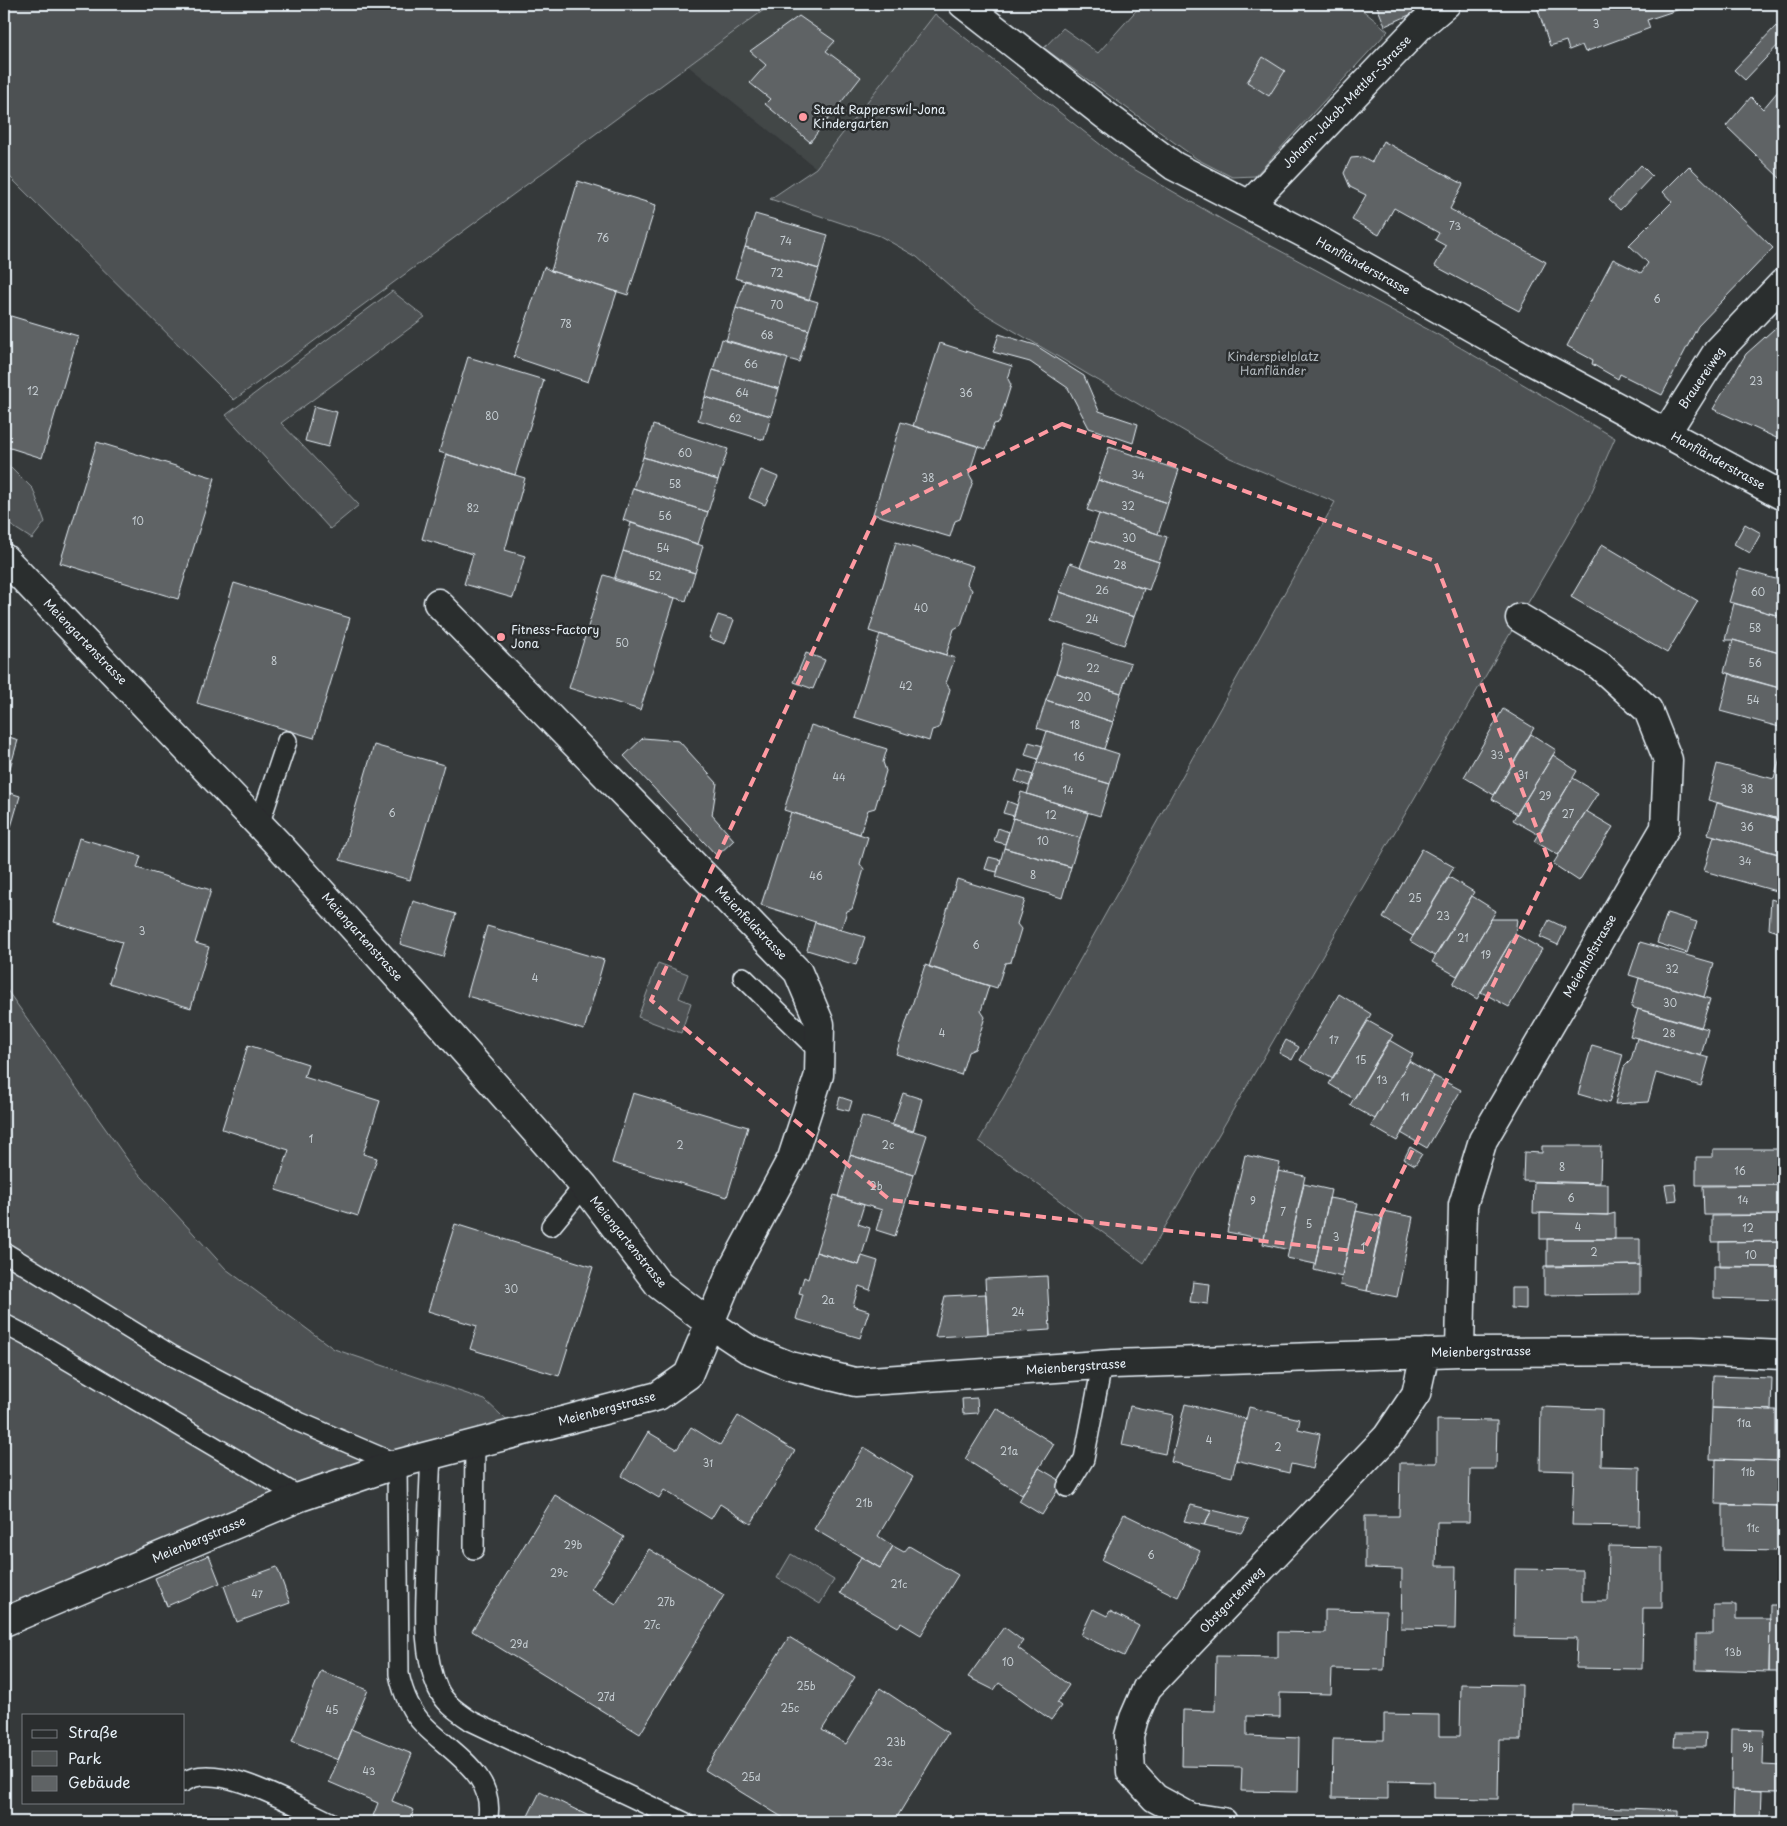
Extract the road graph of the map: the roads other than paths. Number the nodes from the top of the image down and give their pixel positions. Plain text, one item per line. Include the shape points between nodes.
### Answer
1 (963, 4) edge
2 (1446, 4) edge
3 (1250, 204) junction
4 (1783, 283) edge
5 (1666, 432) junction
6 (1783, 496) edge
7 (4, 558) edge
8 (438, 603) dead end
9 (1520, 618) dead end
10 (287, 741) dead end
11 (260, 825) junction
12 (743, 977) dead end
13 (820, 1052) junction
14 (584, 1186) junction
15 (551, 1226) dead end
16 (4, 1252) edge
17 (709, 1323) junction
18 (4, 1324) edge
19 (1460, 1352) junction
20 (1426, 1353) junction
21 (1783, 1355) edge
22 (1102, 1365) junction
23 (475, 1443) junction
24 (431, 1456) junction
25 (396, 1464) junction
26 (1067, 1487) dead end
27 (300, 1497) junction
28 (474, 1549) dead end
29 (4, 1622) edge
30 (185, 1781) edge
31 (330, 1822) edge
32 (487, 1822) edge
33 (684, 1822) edge
34 (1223, 1822) edge

1 - 3 street, Hanfländerstrasse via 1174,166
2 - 3 street, Johann-Jakob-Mettler-Strasse via 1420,26
3 - 5 street, Hanfländerstrasse
4 - 5 street, Brauereiweg via 1716,352
5 - 6 street, Hanfländerstrasse
7 - 11 street, Meiengartenstrasse
8 - 13 street, Meienfeldstrasse via 798,972 820,1024
9 - 19 street, Meienhofstrasse via 1600,666 1648,710 1668,760 1665,828 1483,1140 1463,1205
10 - 11 lane
11 - 14 street, Meiengartenstrasse
12 - 13 lane
13 - 17 street, Meienfeldstrasse via 819,1075 792,1158 731,1272
14 - 15 lane
14 - 17 street, Meiengartenstrasse via 659,1285
16 - 25 lane via 173,1356 298,1422
17 - 22 street, Meienbergstrasse via 748,1349 781,1363 855,1382
17 - 23 street, Meienbergstrasse via 688,1374 658,1396
18 - 27 lane
19 - 20 street, Meienbergstrasse
19 - 21 street, Meienbergstrasse via 1692,1351
20 - 22 street, Meienbergstrasse
20 - 34 street, Obstgartenweg via 1416,1394 1387,1437 1147,1688 1134,1718 1129,1736 1131,1772 1154,1798 1190,1816
22 - 26 lane via 1084,1458
23 - 24 street, Meienbergstrasse
23 - 28 lane
24 - 25 street, Meienbergstrasse
24 - 33 lane via 425,1624 429,1656 438,1689 446,1701 471,1721
25 - 27 street, Meienbergstrasse
25 - 32 lane via 399,1674 403,1692 423,1725 470,1766 483,1782 488,1801
27 - 29 street, Meienbergstrasse
30 - 31 lane via 208,1776 252,1785

